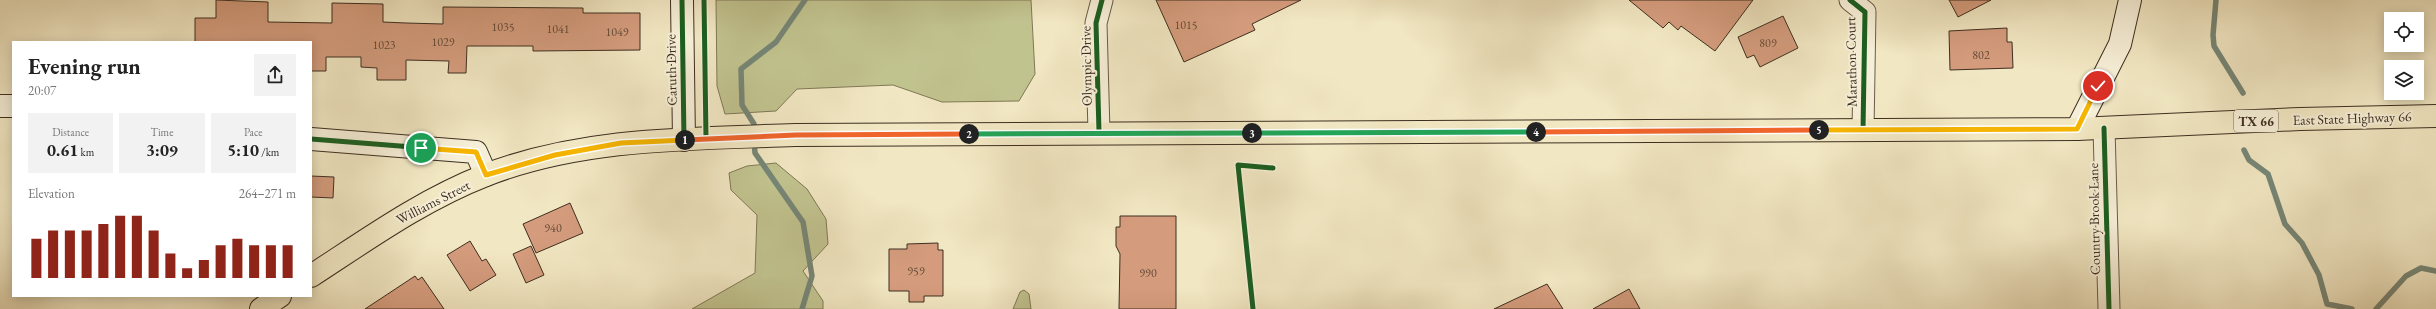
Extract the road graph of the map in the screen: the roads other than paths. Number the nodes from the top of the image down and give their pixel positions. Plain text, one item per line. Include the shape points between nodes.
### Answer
1 (682, 0) edge
2 (1102, 0) edge
3 (1850, 0) edge
4 (2130, 0) edge
5 (0, 106) edge
6 (12, 106) edge
7 (2436, 116) edge
8 (2104, 128) junction
9 (2077, 129) junction
10 (1863, 130) junction
11 (1099, 132) junction
12 (312, 139) edge
13 (684, 140) junction
14 (486, 175) junction
15 (312, 275) edge
16 (279, 297) edge
17 (261, 309) edge
18 (2109, 309) edge

1 - 13 street, Caruth Drive
2 - 11 street, Olympic Drive via 1096,23
3 - 10 street, Marathon Court via 1865,12
4 - 9 street via 2120,44
5 - 6 street
7 - 8 main road, East State Highway 66 / TX 66
8 - 9 main road, East State Highway 66 / TX 66
8 - 18 street, Country Brook Lane
9 - 10 main road, Williams Street / TX 66
10 - 11 main road, Williams Street / TX 66
11 - 13 main road, Williams Street / TX 66 via 796,135
12 - 14 street via 476,152
13 - 14 main road, Williams Street / TX 66 via 621,143 555,155
14 - 15 main road, Williams Street / TX 66 via 412,209
16 - 17 main road

